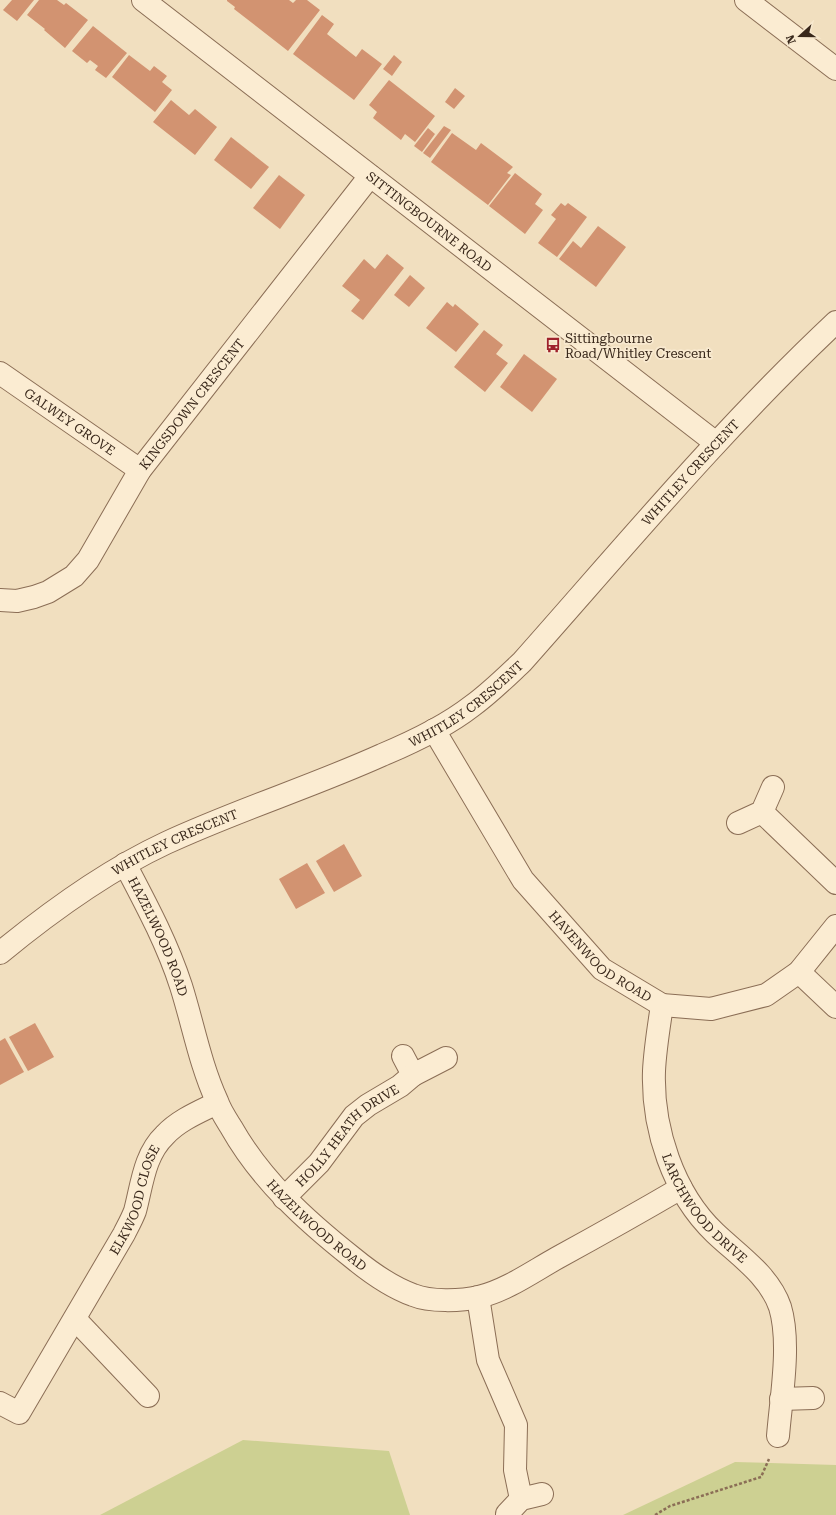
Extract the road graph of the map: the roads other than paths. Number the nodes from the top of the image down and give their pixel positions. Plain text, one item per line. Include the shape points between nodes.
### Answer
1 (143, 0) edge
2 (746, 0) edge
3 (836, 69) edge
4 (370, 176) junction
5 (836, 322) edge
6 (0, 373) edge
7 (716, 443) junction
8 (140, 470) junction
9 (0, 600) edge
10 (434, 730) junction
11 (774, 787) dead end
12 (762, 812) junction
13 (738, 823) dead end
14 (125, 864) junction
15 (836, 883) edge
16 (836, 926) edge
17 (0, 953) edge
18 (799, 972) junction
19 (662, 1005) junction
20 (836, 1007) edge
21 (446, 1058) dead end
22 (217, 1103) junction
23 (681, 1188) junction
24 (284, 1198) junction
25 (478, 1297) junction
26 (75, 1319) junction
27 (148, 1396) dead end
28 (813, 1398) dead end
29 (781, 1399) junction
30 (0, 1402) edge
31 (778, 1436) road end
32 (542, 1494) dead end

1 - 4 street, SITTINGBOURNE ROAD
2 - 3 street
4 - 7 street, SITTINGBOURNE ROAD
4 - 8 street, KINGSDOWN CRESCENT
5 - 7 street, WHITLEY CRESCENT via 794,361
6 - 8 street, GALWEY GROVE
7 - 10 street, WHITLEY CRESCENT via 522,662 472,707
8 - 9 street, KINGSDOWN CRESCENT via 88,560 74,576 48,592 34,597 17,601
10 - 14 street, WHITLEY CRESCENT via 357,767 222,819
10 - 19 street, HAVENWOOD ROAD via 523,880 602,969
11 - 12 street
12 - 13 street
12 - 15 street
14 - 17 street, WHITLEY CRESCENT via 75,896
14 - 22 street, HAZELWOOD ROAD via 168,949
16 - 18 street, HAVENWOOD ROAD
18 - 19 street, HAVENWOOD ROAD via 766,995 711,1009
18 - 20 street
19 - 23 street, LARCHWOOD DRIVE via 654,1070 654,1095 665,1149
21 - 24 street, HOLLY HEATH DRIVE via 408,1066 400,1086 354,1116 319,1164
22 - 24 street, HAZELWOOD ROAD via 259,1169
22 - 26 street, ELKWOOD CLOSE via 178,1123 152,1150 134,1212 124,1234
23 - 25 street, HAZELWOOD ROAD via 508,1286
23 - 29 street, LARCHWOOD DRIVE via 698,1216 758,1272 779,1306 784,1324 785,1352
24 - 25 street, HAZELWOOD ROAD via 318,1230 367,1269 396,1287 414,1296 434,1299 458,1301
25 - 32 street via 488,1360 516,1425 514,1506
26 - 27 street
26 - 30 street, ELKWOOD CLOSE via 19,1413
28 - 29 street
29 - 31 street, LARCHWOOD DRIVE

